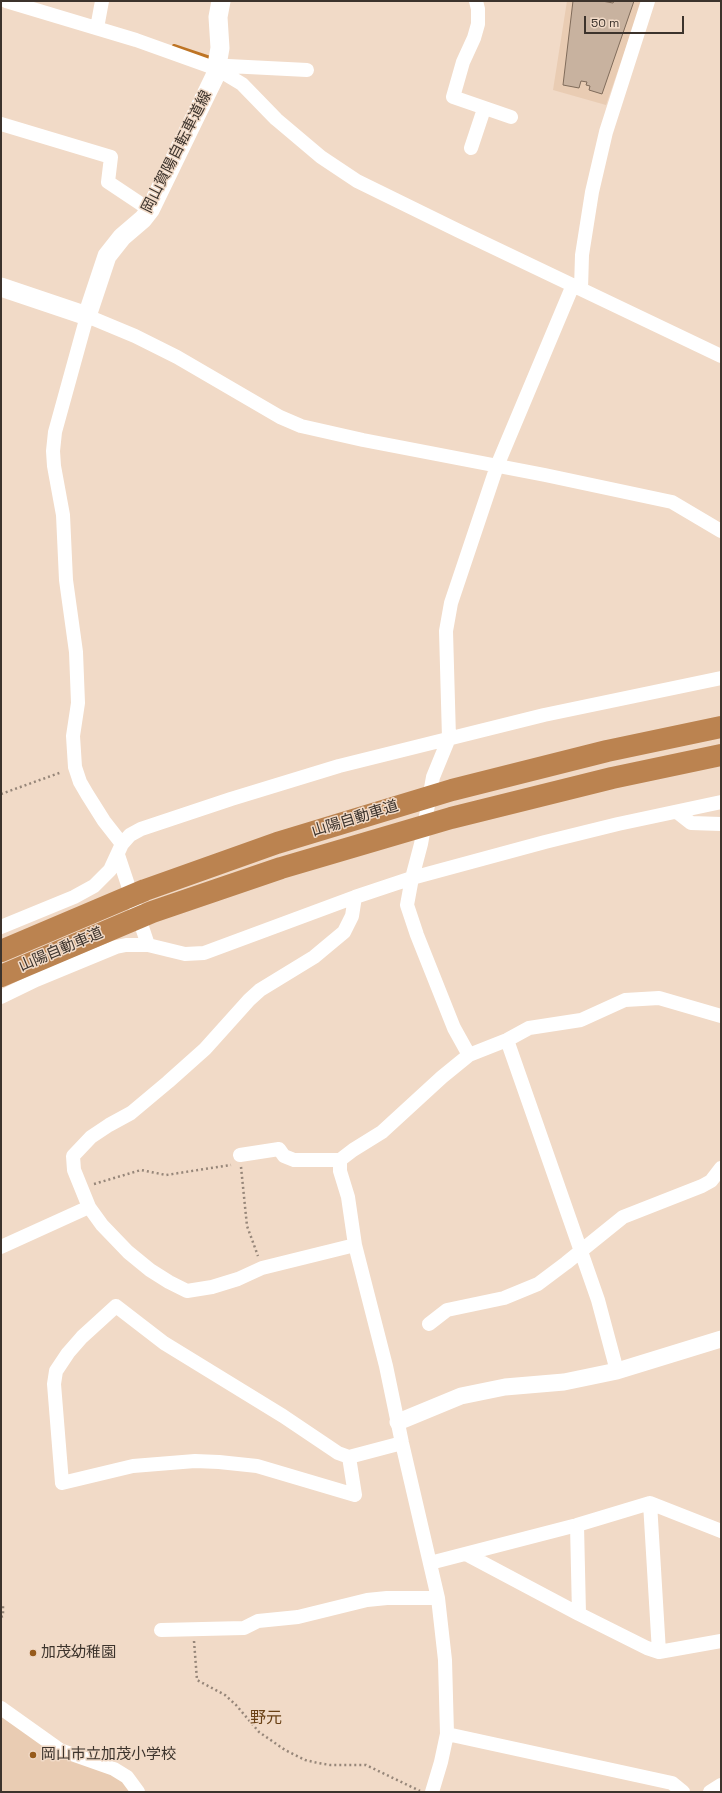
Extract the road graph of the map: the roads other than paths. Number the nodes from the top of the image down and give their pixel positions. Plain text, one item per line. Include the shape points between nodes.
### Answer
1 (6, 1) edge
2 (102, 1) edge
3 (221, 1) edge
4 (476, 1) edge
5 (648, 1) edge
6 (98, 24) junction
7 (220, 66) junction
8 (307, 70) dead end
9 (484, 108) junction
10 (511, 117) dead end
11 (1, 124) edge
12 (472, 148) dead end
13 (150, 210) junction
14 (1, 287) edge
15 (577, 287) junction
16 (88, 312) junction
17 (721, 356) edge
18 (498, 464) junction
19 (721, 531) edge
20 (721, 678) edge
21 (721, 727) edge
22 (449, 738) junction
23 (721, 755) edge
24 (721, 802) edge
25 (677, 812) junction
26 (721, 824) edge
27 (120, 849) junction
28 (412, 878) junction
29 (355, 897) junction
30 (1, 927) edge
31 (148, 945) junction
32 (1, 951) edge
33 (1, 976) edge
34 (1, 997) edge
35 (721, 1016) edge
36 (507, 1040) junction
37 (469, 1055) junction
38 (240, 1155) road end
39 (340, 1160) junction
40 (721, 1168) edge
41 (89, 1207) junction
42 (355, 1245) junction
43 (1, 1247) edge
44 (581, 1250) junction
45 (429, 1324) dead end
46 (721, 1339) edge
47 (617, 1371) junction
48 (398, 1422) junction
49 (402, 1443) junction
50 (349, 1458) junction
51 (650, 1503) junction
52 (577, 1525) junction
53 (721, 1531) edge
54 (466, 1554) junction
55 (430, 1563) junction
56 (438, 1598) junction
57 (579, 1614) junction
58 (161, 1630) dead end
59 (721, 1641) edge
60 (659, 1652) junction
61 (1, 1708) edge
62 (447, 1734) junction
63 (721, 1785) edge
64 (138, 1792) edge
65 (432, 1792) edge
66 (683, 1792) edge
67 (710, 1792) edge

1 - 6 street
2 - 6 street
3 - 7 main road, 岡山賀陽自転車道線 via 218,17
4 - 9 street via 478,24 463,62 453,98
5 - 15 street via 606,132 592,192
6 - 7 street
7 - 8 street
7 - 13 main road, 岡山賀陽自転車道線
7 - 15 street via 321,157 358,181
9 - 10 street
9 - 12 street
11 - 13 street via 110,157 108,182
13 - 16 main road, 岡山賀陽自転車道線 via 122,237 107,256
14 - 16 main road
15 - 17 street
15 - 18 street
16 - 18 street via 177,357 280,417 301,426 363,440
16 - 27 street via 55,432 53,451 64,515 66,580 76,652 78,703 73,736 75,767 80,782
18 - 19 street via 672,502
18 - 22 street via 450,610 446,632
20 - 22 street via 602,702
21 - 32 highway, 山陽自動車道 via 607,751 452,790 277,843 145,890
22 - 27 street via 339,766 142,829 130,835
22 - 28 street via 433,777
23 - 33 highway, 山陽自動車道 via 612,778 451,818 281,868 152,912
24 - 25 street
25 - 26 street via 691,823
25 - 28 street via 545,842
27 - 30 street via 110,870 84,892
27 - 31 street
28 - 29 street
28 - 37 street via 407,905 409,912 454,1028
29 - 31 street via 204,952 185,954
29 - 41 street via 352,916 344,932 314,957 260,990 205,1049 168,1082 131,1113 91,1137 73,1156 74,1170
31 - 34 street via 116,947
35 - 36 street via 659,998 625,1000 581,1020 529,1028
36 - 37 street
36 - 44 street
37 - 39 street via 382,1132
38 - 39 street via 279,1149 284,1156 294,1160
39 - 42 street
40 - 44 street via 712,1181 623,1217
41 - 42 street via 102,1226 128,1252 169,1282 187,1291 219,1285 262,1268
41 - 43 street
42 - 48 street
44 - 45 street via 553,1274 522,1292 447,1310
44 - 47 street via 598,1300
46 - 47 street
47 - 48 street via 564,1382 505,1387 461,1396
48 - 49 street
49 - 50 street
49 - 55 street
50 - 50 street via 355,1495 257,1466 219,1462 194,1461 133,1466 62,1483 54,1390 56,1371 82,1337 116,1306 164,1343 283,1416 338,1454
51 - 52 street
51 - 53 street
51 - 60 street
52 - 54 street
52 - 57 street
54 - 55 street
54 - 57 street
55 - 56 street
56 - 58 street via 367,1600 298,1617 258,1621 244,1628
56 - 62 street via 445,1660
57 - 60 street
59 - 60 street
61 - 64 street via 60,1750 127,1776
62 - 65 street
62 - 66 street via 672,1783
63 - 67 street

